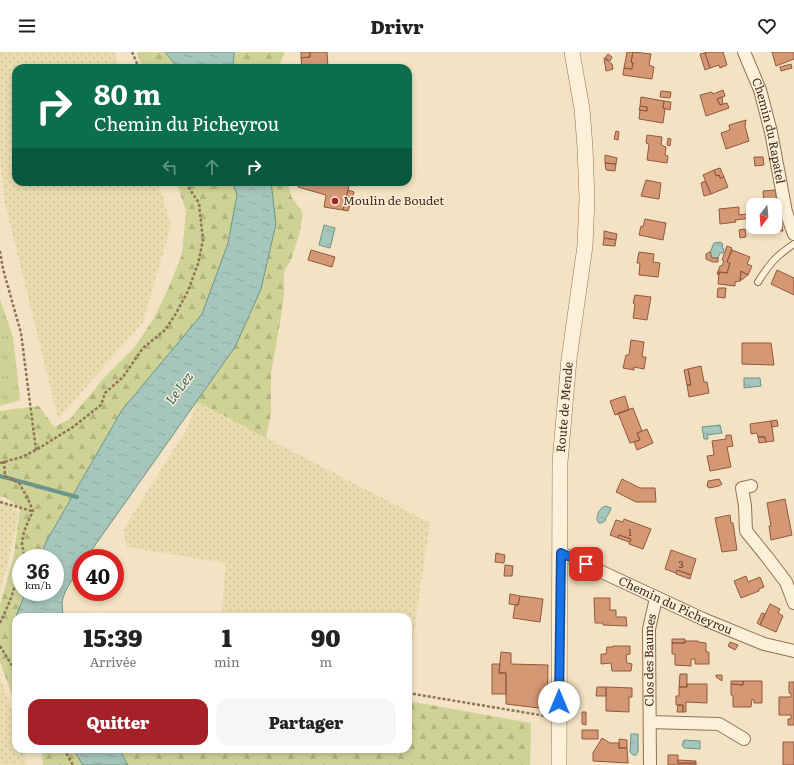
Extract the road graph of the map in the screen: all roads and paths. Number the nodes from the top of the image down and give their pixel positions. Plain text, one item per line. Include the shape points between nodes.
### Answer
1 (132, 52) edge
2 (572, 52) edge
3 (744, 52) edge
4 (137, 64) edge
5 (187, 186) edge
6 (794, 234) edge
7 (794, 244) edge
8 (0, 251) edge
9 (758, 282) dead end
10 (36, 450) junction
11 (4, 461) junction
12 (0, 463) edge
13 (751, 486) dead end
14 (0, 502) edge
15 (33, 511) junction
16 (23, 549) edge
17 (561, 553) junction
18 (12, 595) edge
19 (656, 598) junction
20 (794, 603) edge
21 (0, 623) edge
22 (0, 646) edge
23 (794, 651) edge
24 (12, 666) edge
25 (412, 694) edge
26 (559, 718) junction
27 (650, 722) junction
28 (744, 739) dead end
29 (66, 753) edge
30 (73, 765) edge
31 (559, 765) edge
32 (650, 765) edge

1 - 4 path
2 - 17 street, Route de Mende via 582,109 587,199 585,246 560,462
3 - 6 street, Chemin du Rapatel via 760,90 786,212
5 - 10 path via 199,203 203,240 198,264 187,293 165,330 143,348 123,377 105,393 101,405 73,427
7 - 9 lane via 779,254
8 - 10 path via 20,333
10 - 11 path via 22,457
11 - 12 path
11 - 15 path via 5,476 19,483
13 - 20 street via 742,488 746,531 786,582
14 - 15 path
15 - 16 path via 24,531
17 - 19 street, Chemin du Picheyrou
17 - 26 street, Route de Mende
18 - 21 path
19 - 23 street, Chemin du Picheyrou via 764,644
19 - 27 street, Clos des Baumes via 650,629
22 - 24 path
25 - 26 path
26 - 31 street, Route de Mende
27 - 28 street, Clos des Baumes via 719,724
27 - 32 street, Clos des Baumes
29 - 30 path

